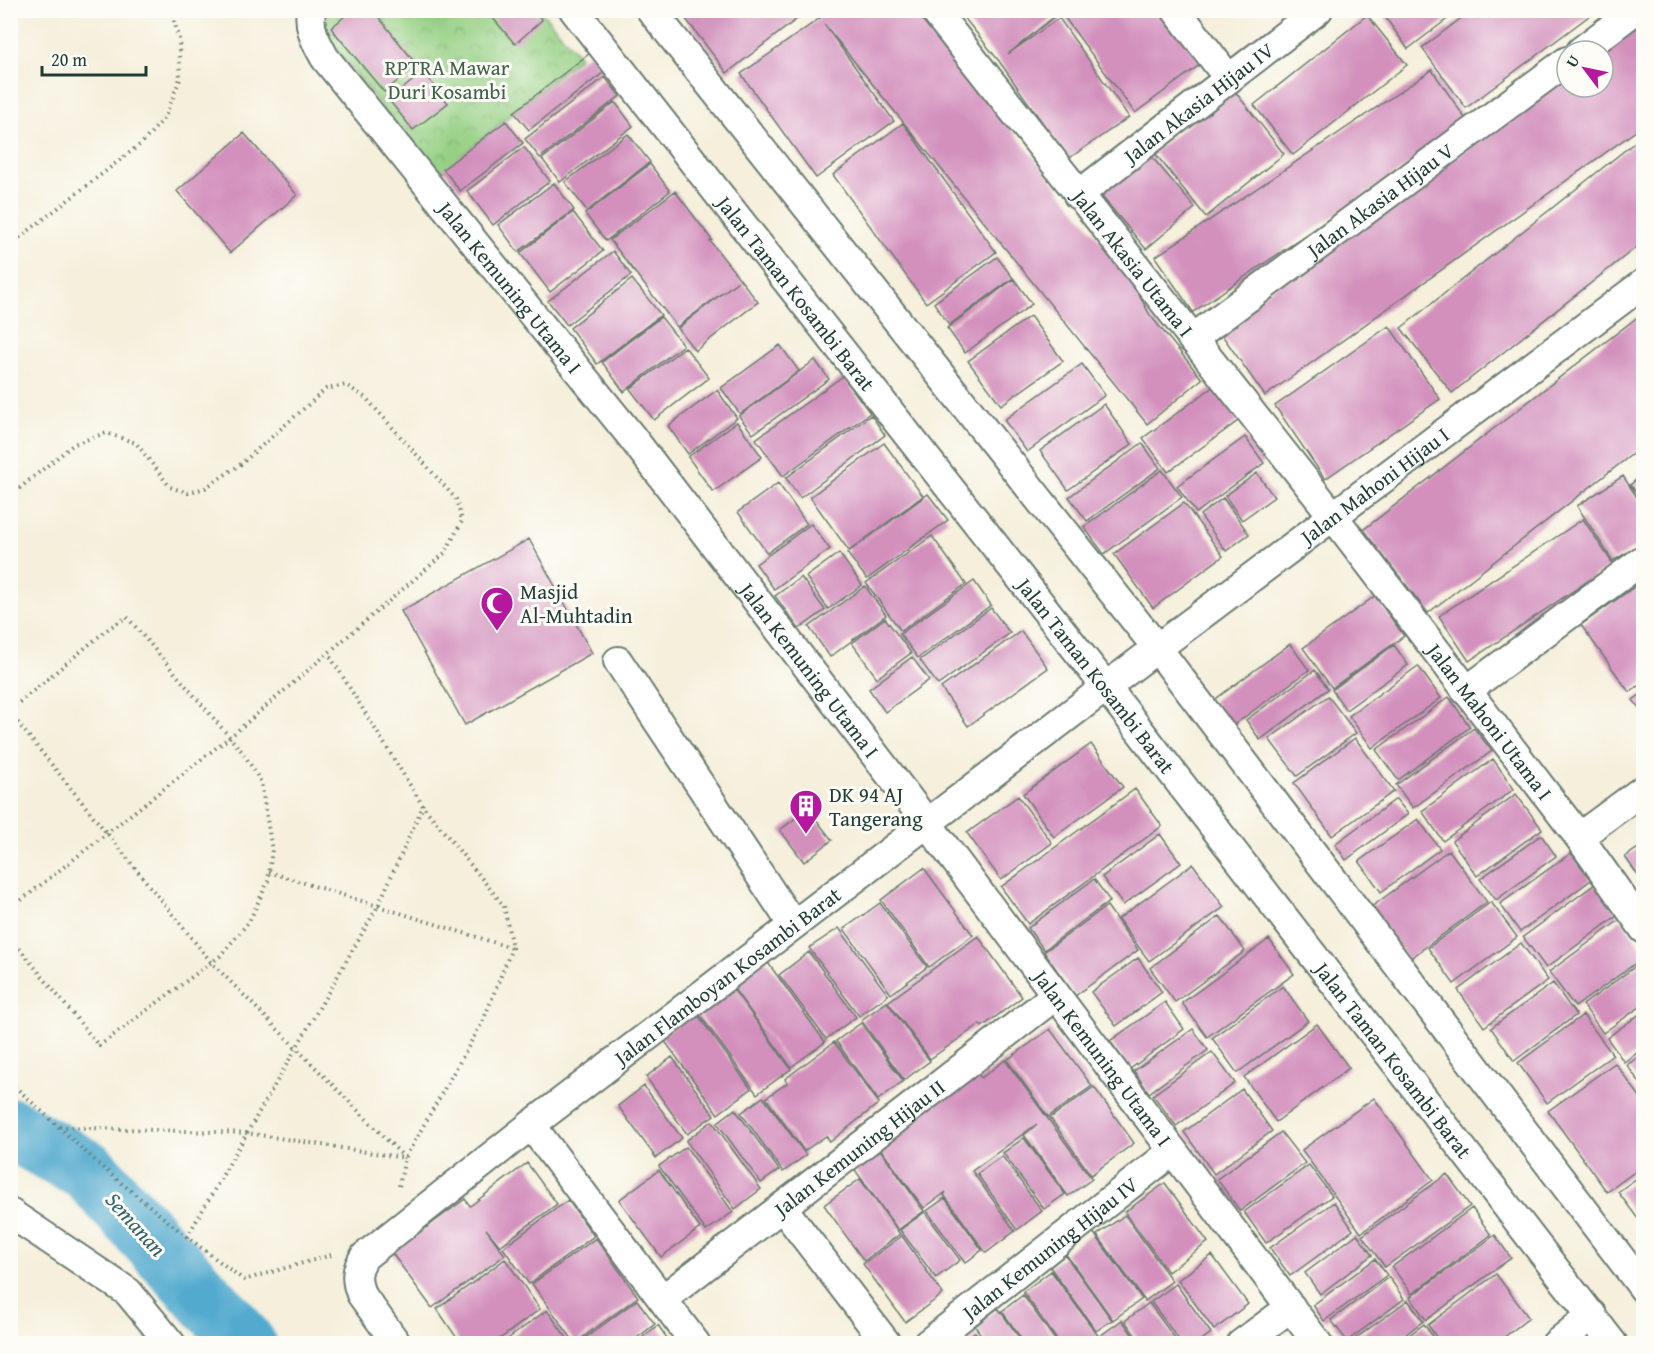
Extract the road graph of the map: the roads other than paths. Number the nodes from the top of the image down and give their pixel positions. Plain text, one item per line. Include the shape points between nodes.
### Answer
1 (574, 10) edge
2 (651, 10) edge
3 (934, 10) edge
4 (1176, 10) edge
5 (1318, 10) edge
6 (1635, 10) edge
7 (311, 23) edge
8 (1597, 39) edge
9 (1555, 70) edge
10 (1229, 79) junction
11 (1078, 195) junction
12 (1644, 283) edge
13 (1192, 339) junction
14 (1333, 516) junction
15 (1644, 559) edge
16 (1154, 650) junction
17 (618, 662) dead end
18 (1108, 685) junction
19 (1466, 691) junction
20 (1644, 789) edge
21 (927, 823) junction
22 (1579, 837) junction
23 (793, 925) junction
24 (1644, 929) edge
25 (1056, 995) junction
26 (531, 1125) junction
27 (1173, 1151) junction
28 (782, 1207) junction
29 (10, 1213) edge
30 (1642, 1282) edge
31 (663, 1299) junction
32 (1291, 1307) junction
33 (1592, 1315) junction
34 (171, 1344) edge
35 (397, 1344) edge
36 (696, 1344) edge
37 (887, 1344) edge
38 (927, 1344) edge
39 (1241, 1344) edge
40 (1318, 1344) edge
41 (1556, 1344) edge
42 (1613, 1344) edge

1 - 18 street, Jalan Taman Kosambi Barat
2 - 16 street
3 - 11 street, Jalan Akasia Utama I
4 - 10 street
5 - 10 street, Jalan Akasia Hijau IV
6 - 8 street
7 - 21 street, Jalan Kemuning Utama I via 325,58 631,436
9 - 13 street, Jalan Akasia Hijau V
10 - 11 street, Jalan Akasia Hijau IV
11 - 13 street, Jalan Akasia Utama I
12 - 14 street, Jalan Mahoni Hijau I
13 - 14 street, Jalan Akasia Utama I
14 - 16 street, Jalan Mahoni Hijau I
14 - 19 street, Jalan Mahoni Utama I
15 - 19 street
16 - 18 street, Jalan Mahoni Hijau I
16 - 30 street
17 - 23 street
18 - 21 street, Jalan Flamboyan Kosambi Barat
18 - 33 street, Jalan Taman Kosambi Barat
19 - 22 street, Jalan Mahoni Utama I
20 - 22 street
21 - 23 street, Jalan Flamboyan Kosambi Barat
21 - 25 street, Jalan Kemuning Utama I
22 - 24 street, Jalan Mahoni Utama I
23 - 26 street, Jalan Flamboyan Kosambi Barat
25 - 27 street, Jalan Kemuning Utama I
25 - 28 street, Jalan Kemuning Hijau II
26 - 31 street
26 - 35 street, Jalan Flamboyan Kosambi Barat via 359,1265 357,1285 361,1294
27 - 32 street, Jalan Kemuning Utama I
27 - 38 street, Jalan Kemuning Hijau IV
28 - 31 street, Jalan Kemuning Hijau II
28 - 37 street
29 - 34 street via 128,1292
31 - 36 street
32 - 39 street
32 - 40 street, Jalan Kemuning Utama I
33 - 41 street
33 - 42 street, Jalan Taman Kosambi Barat

